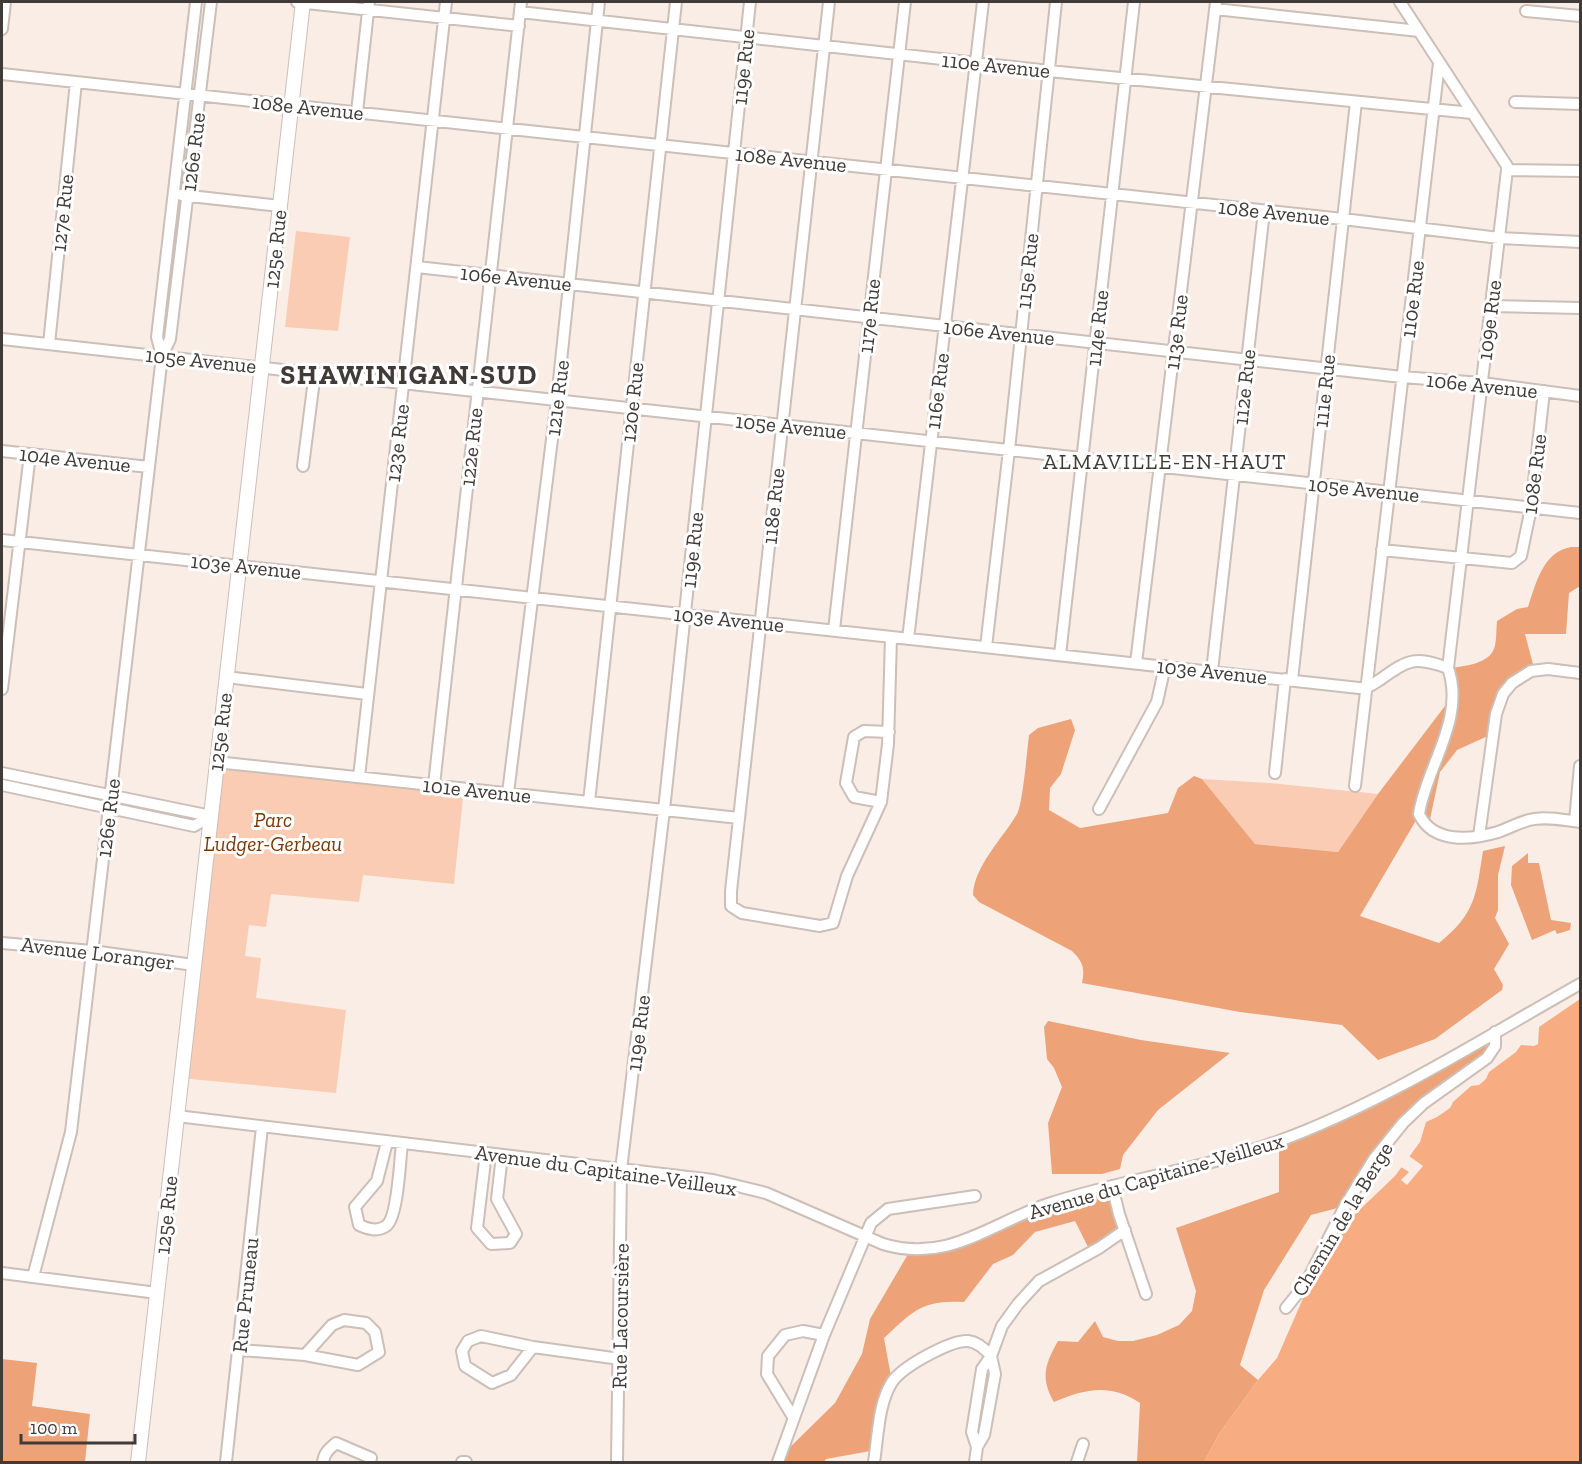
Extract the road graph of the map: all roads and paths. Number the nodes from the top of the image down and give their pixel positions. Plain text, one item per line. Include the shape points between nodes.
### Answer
1 (5, 2) edge
2 (196, 2) edge
3 (211, 2) edge
4 (296, 2) edge
5 (303, 2) edge
6 (446, 2) edge
7 (599, 2) edge
8 (676, 2) edge
9 (750, 2) edge
10 (829, 2) edge
11 (905, 2) edge
12 (983, 2) edge
13 (1056, 2) edge
14 (1134, 2) edge
15 (1400, 2) edge
16 (368, 5) edge
17 (1216, 5) edge
18 (521, 7) edge
19 (1526, 11) dead end
20 (1581, 16) edge
21 (444, 18) junction
22 (597, 21) junction
23 (519, 26) junction
24 (2, 29) edge
25 (673, 29) junction
26 (1419, 31) junction
27 (746, 37) junction
28 (824, 46) junction
29 (899, 54) junction
30 (976, 63) junction
31 (1439, 63) junction
32 (1049, 71) junction
33 (2, 74) edge
34 (1125, 79) junction
35 (76, 82) junction
36 (1206, 86) junction
37 (185, 94) junction
38 (200, 95) junction
39 (1356, 102) junction
40 (1515, 102) dead end
41 (1581, 104) edge
42 (291, 105) junction
43 (1434, 110) junction
44 (357, 112) junction
45 (1472, 112) junction
46 (433, 121) junction
47 (507, 129) junction
48 (585, 137) junction
49 (660, 145) junction
50 (734, 153) junction
51 (811, 162) junction
52 (886, 170) junction
53 (1507, 170) junction
54 (1581, 171) edge
55 (962, 178) junction
56 (1036, 186) junction
57 (173, 194) junction
58 (1112, 194) junction
59 (188, 196) junction
60 (1192, 203) junction
61 (280, 206) junction
62 (1264, 211) junction
63 (1343, 219) junction
64 (1420, 228) junction
65 (1499, 238) junction
66 (1581, 242) edge
67 (417, 267) junction
68 (490, 275) junction
69 (569, 284) junction
70 (644, 292) junction
71 (718, 300) junction
72 (161, 301) junction
73 (175, 302) junction
74 (1491, 306) junction
75 (1581, 308) edge
76 (795, 309) junction
77 (869, 317) junction
78 (945, 326) junction
79 (1020, 334) junction
80 (2, 339) edge
81 (1095, 343) junction
82 (49, 344) junction
83 (1174, 352) junction
84 (162, 356) junction
85 (1247, 360) junction
86 (261, 366) junction
87 (1326, 369) junction
88 (315, 372) junction
89 (1402, 377) junction
90 (404, 382) junction
91 (1482, 383) junction
92 (478, 390) junction
93 (1544, 391) junction
94 (1581, 396) edge
95 (557, 399) junction
96 (632, 408) junction
97 (706, 416) junction
98 (782, 424) junction
99 (856, 433) junction
100 (931, 441) junction
101 (1010, 450) junction
102 (2, 451) edge
103 (30, 454) junction
104 (1082, 458) junction
105 (303, 466) dead end
106 (149, 467) junction
107 (1160, 467) junction
108 (1234, 475) junction
109 (1314, 484) junction
110 (1389, 492) junction
111 (1468, 501) junction
112 (1532, 508) junction
113 (1581, 513) edge
114 (2, 540) edge
115 (19, 542) junction
116 (1382, 550) junction
117 (138, 555) junction
118 (1461, 558) junction
119 (239, 566) junction
120 (380, 581) junction
121 (455, 589) junction
122 (532, 598) junction
123 (610, 606) junction
124 (685, 614) junction
125 (760, 622) junction
126 (834, 630) junction
127 (891, 637) junction
128 (908, 639) junction
129 (986, 647) junction
130 (1060, 655) junction
131 (1136, 663) junction
132 (1165, 666) junction
133 (1448, 668) junction
134 (1212, 671) junction
135 (1581, 673) edge
136 (226, 677) junction
137 (1289, 680) junction
138 (1366, 688) junction
139 (2, 689) edge
140 (368, 694) junction
141 (889, 732) junction
142 (216, 762) junction
143 (1581, 766) edge
144 (2, 773) edge
145 (1275, 773) dead end
146 (358, 777) junction
147 (2, 785) edge
148 (434, 785) junction
149 (1354, 786) dead end
150 (508, 793) junction
151 (110, 795) junction
152 (589, 801) junction
153 (881, 802) junction
154 (109, 808) junction
155 (1099, 809) dead end
156 (664, 810) junction
157 (211, 816) junction
158 (739, 818) junction
159 (1578, 822) edge
160 (1479, 836) junction
161 (2, 942) edge
162 (92, 951) junction
163 (194, 965) junction
164 (1581, 984) edge
165 (1495, 1032) junction
166 (177, 1116) junction
167 (262, 1127) junction
168 (387, 1142) junction
169 (402, 1143) junction
170 (486, 1154) junction
171 (502, 1155) junction
172 (621, 1170) junction
173 (1112, 1186) junction
174 (975, 1196) dead end
175 (1125, 1230) junction
176 (865, 1238) junction
177 (2, 1273) edge
178 (33, 1277) junction
179 (157, 1293) junction
180 (1146, 1294) dead end
181 (1286, 1308) dead end
182 (824, 1335) junction
183 (533, 1347) junction
184 (240, 1350) junction
185 (305, 1355) junction
186 (992, 1356) junction
187 (620, 1359) junction
188 (793, 1417) junction
189 (1083, 1444) dead end
190 (138, 1462) edge
191 (226, 1462) edge
192 (324, 1462) edge
193 (370, 1462) edge
194 (617, 1462) edge
195 (778, 1462) edge
196 (874, 1462) edge
197 (975, 1462) edge
198 (1077, 1462) edge

1 - 24 street
2 - 37 street, 126e Rue
3 - 38 street, 126e Rue
4 - 5 street
5 - 16 street
5 - 42 main road, 125e Rue
6 - 21 street, 123e Rue
7 - 22 street, 121e Rue
8 - 25 street, 120e Rue
9 - 27 street, 119e Rue
10 - 28 street, 118e Rue
11 - 29 street, 117e Rue
12 - 30 street, 116e Rue
13 - 32 street, 115e Rue
14 - 34 street, 114e Rue
15 - 26 street
16 - 21 street
16 - 44 street
17 - 26 street
17 - 36 street, 113e Rue
18 - 22 street, 110e Avenue
18 - 23 street, 122e Rue
19 - 20 street
21 - 23 street
21 - 46 street, 123e Rue
22 - 25 street, 110e Avenue
22 - 48 street, 121e Rue
23 - 47 street, 122e Rue
25 - 27 street, 110e Avenue
25 - 49 street, 120e Rue
26 - 31 street
27 - 28 street, 110e Avenue
27 - 50 street, 119e Rue
28 - 29 street, 110e Avenue
28 - 51 street, 118e Rue
29 - 30 street, 110e Avenue
29 - 52 street, 117e Rue
30 - 32 street, 110e Avenue
30 - 55 street, 116e Rue
31 - 43 street, 110e Rue
31 - 45 street
32 - 34 street, 110e Avenue
32 - 56 street, 115e Rue
33 - 35 street, 108e Avenue
34 - 36 street, 110e Avenue
34 - 58 street, 114e Rue
35 - 37 street, 108e Avenue
35 - 82 street, 127e Rue
36 - 39 street, 110e Avenue
36 - 60 street, 113e Rue
37 - 38 street, 108e Avenue
37 - 57 street, 126e Rue
38 - 42 street, 108e Avenue
38 - 59 street, 126e Rue
39 - 43 street, 110e Avenue
39 - 63 street, 111e Rue
40 - 41 street
42 - 44 street, 108e Avenue
42 - 61 main road, 125e Rue
43 - 45 street, 110e Avenue
43 - 64 street, 110e Rue
44 - 46 street, 108e Avenue
45 - 53 street
46 - 47 street, 108e Avenue
46 - 67 street, 123e Rue
47 - 48 street, 108e Avenue
47 - 68 street, 122e Rue
48 - 49 street, 108e Avenue
48 - 69 street, 121e Rue
49 - 50 street, 108e Avenue
49 - 70 street, 120e Rue
50 - 51 street, 108e Avenue
50 - 71 street, 119e Rue
51 - 52 street, 108e Avenue
51 - 76 street, 118e Rue
52 - 55 street, 108e Avenue
52 - 77 street, 117e Rue
53 - 54 street
53 - 65 street, 109e Rue
55 - 56 street, 108e Avenue
55 - 78 street, 116e Rue
56 - 58 street, 108e Avenue
56 - 79 street, 115e Rue
57 - 59 street
57 - 72 street, 126e Rue
58 - 60 street, 108e Avenue
58 - 81 street, 114e Rue
59 - 61 street
59 - 73 street, 126e Rue
60 - 62 street, 108e Avenue
60 - 83 street, 113e Rue
61 - 86 main road, 125e Rue
62 - 63 street, 108e Avenue
62 - 85 street, 112e Rue
63 - 64 street, 108e Avenue
63 - 87 street, 111e Rue
64 - 65 street, 108e Avenue
64 - 89 street, 110e Rue
65 - 66 street, 108e Avenue
65 - 74 street, 109e Rue
67 - 68 street, 106e Avenue
67 - 90 street, 123e Rue
68 - 69 street, 106e Avenue
68 - 92 street, 122e Rue
69 - 70 street, 106e Avenue
69 - 95 street, 121e Rue
70 - 71 street, 106e Avenue
70 - 96 street, 120e Rue
71 - 76 street, 106e Avenue
71 - 97 street, 119e Rue
72 - 73 street
72 - 84 street, 126e Rue via 157,337
73 - 84 street, 126e Rue via 170,339
74 - 75 street
74 - 91 street, 109e Rue
76 - 77 street, 106e Avenue
76 - 98 street, 118e Rue
77 - 78 street, 106e Avenue
77 - 99 street, 117e Rue
78 - 79 street, 106e Avenue
78 - 100 street, 116e Rue
79 - 81 street, 106e Avenue
79 - 101 street, 115e Rue
80 - 82 street, 105e Avenue
81 - 83 street, 106e Avenue
81 - 104 street, 114e Rue
82 - 84 street, 105e Avenue
83 - 85 street, 106e Avenue
83 - 107 street, 113e Rue
84 - 86 street, 105e Avenue
84 - 106 street, 126e Rue
85 - 87 street, 106e Avenue
85 - 108 street, 112e Rue
86 - 88 street, 105e Avenue
86 - 119 main road, 125e Rue
87 - 89 street, 106e Avenue
87 - 109 street, 111e Rue
88 - 90 street, 105e Avenue
88 - 105 street
89 - 91 street, 106e Avenue
89 - 110 street, 110e Rue
90 - 92 street, 105e Avenue
90 - 120 street, 123e Rue
91 - 93 street, 106e Avenue
91 - 111 street, 109e Rue
92 - 95 street, 105e Avenue
92 - 121 street, 122e Rue
93 - 94 street, 106e Avenue
93 - 112 street, 108e Rue
95 - 96 street, 105e Avenue
95 - 122 street, 121e Rue
96 - 97 street, 105e Avenue
96 - 123 street, 120e Rue
97 - 98 street, 105e Avenue
97 - 124 street, 119e Rue
98 - 99 street, 105e Avenue
98 - 125 street, 118e Rue
99 - 100 street, 105e Avenue
99 - 126 street, 117e Rue
100 - 101 street, 105e Avenue
100 - 128 street, 116e Rue
101 - 104 street, 105e Avenue
101 - 129 street, 115e Rue
102 - 103 street, 104e Avenue
103 - 106 street, 104e Avenue
103 - 115 street
104 - 107 street, 105e Avenue
104 - 130 street, 114e Rue
106 - 117 street, 126e Rue
107 - 108 street, 105e Avenue
107 - 131 street, 113e Rue
108 - 109 street, 105e Avenue
108 - 134 street, 112e Rue
109 - 110 street, 105e Avenue
109 - 137 street, 111e Rue
110 - 111 street, 105e Avenue
110 - 116 street, 110e Rue
111 - 112 street, 105e Avenue
111 - 118 street, 109e Rue
112 - 113 street, 105e Avenue
112 - 118 street, 108e Rue via 1521,556 1512,563
114 - 115 street, 103e Avenue
115 - 117 street, 103e Avenue
115 - 139 street
116 - 118 street
116 - 138 street, 110e Rue
117 - 119 street, 103e Avenue
117 - 151 street, 126e Rue
118 - 133 street, 109e Rue
119 - 120 street, 103e Avenue
119 - 136 main road, 125e Rue
120 - 121 street, 103e Avenue
120 - 140 street, 123e Rue
121 - 122 street, 103e Avenue
121 - 148 street, 122e Rue
122 - 123 street, 103e Avenue
122 - 150 street, 121e Rue
123 - 124 street, 103e Avenue
123 - 152 street, 120e Rue
124 - 125 street, 103e Avenue
124 - 156 street, 119e Rue
125 - 126 street, 103e Avenue
125 - 158 street, 118e Rue
126 - 127 street, 103e Avenue
127 - 128 street, 103e Avenue
127 - 141 street
128 - 129 street, 103e Avenue
129 - 130 street, 103e Avenue
130 - 131 street, 103e Avenue
131 - 132 street, 103e Avenue
132 - 134 street, 103e Avenue
132 - 155 street via 1157,702
133 - 138 street via 1426,660 1408,662
133 - 160 street, 109e Rue via 1452,687 1450,715 1419,814 1436,834
134 - 137 street, 103e Avenue
135 - 160 street via 1537,669 1522,675 1503,694 1496,714
136 - 140 street
136 - 142 main road, 125e Rue
137 - 138 street, 103e Avenue
137 - 145 street, 111e Rue
138 - 149 street, 110e Rue
140 - 146 street, 123e Rue
141 - 153 street
141 - 153 street via 864,731 854,737 846,783 854,797
142 - 146 street, 101e Avenue
142 - 157 main road, 125e Rue
143 - 159 street
144 - 151 street
146 - 148 street, 101e Avenue
147 - 154 street
148 - 150 street, 101e Avenue
150 - 152 street, 101e Avenue
151 - 154 street, 126e Rue
151 - 157 street
152 - 156 street, 101e Avenue
153 - 158 street, 118e Rue via 847,876 833,923 820,926 742,913 731,906
154 - 157 street via 194,826
154 - 162 street, 126e Rue
156 - 158 street, 101e Avenue
156 - 172 street, 119e Rue
157 - 163 main road, 125e Rue
159 - 160 street via 1530,819
161 - 162 street, Avenue Loranger
162 - 163 street, Avenue Loranger
162 - 178 street, 126e Rue via 71,1132
163 - 166 main road, 125e Rue
164 - 165 street, Avenue du Capitaine-Veilleux
165 - 173 street, Avenue du Capitaine-Veilleux via 1318,1126 1208,1164
165 - 181 street, Chemin de la Berge via 1495,1046 1487,1058 1424,1103 1374,1159 1306,1283
166 - 167 street, Avenue du Capitaine-Veilleux
166 - 179 main road, 125e Rue
167 - 168 street, Avenue du Capitaine-Veilleux
167 - 184 street, Rue Pruneau
168 - 169 street, Avenue du Capitaine-Veilleux
168 - 169 street via 376,1181 355,1207 359,1225 373,1230 387,1226 394,1215
169 - 170 street, Avenue du Capitaine-Veilleux
170 - 171 street, Avenue du Capitaine-Veilleux
170 - 171 street via 477,1228 490,1244 510,1243 516,1234 497,1199
171 - 172 street, Avenue du Capitaine-Veilleux
172 - 176 street, Avenue du Capitaine-Veilleux via 713,1180 766,1193
172 - 187 street, Rue Lacoursière
173 - 175 street
173 - 176 street, Avenue du Capitaine-Veilleux via 1045,1205 954,1245 901,1248
174 - 176 street via 888,1209 871,1223
175 - 180 street
175 - 186 street via 1039,1281 1002,1326
176 - 182 street
177 - 178 street
178 - 179 street
179 - 190 main road, 125e Rue
182 - 188 street
182 - 188 street via 803,1331 785,1335 768,1356 767,1374
183 - 183 street via 481,1336 468,1341 462,1351 465,1366 492,1383 511,1375
183 - 187 street
184 - 185 street
184 - 191 street, Rue Pruneau
185 - 185 street via 358,1365 379,1352 375,1332 366,1323 344,1320 332,1325
186 - 196 street via 971,1341 956,1341 906,1368 892,1382 882,1408
186 - 197 street via 995,1374
187 - 194 street, Rue Lacoursière
188 - 195 street
189 - 198 street
192 - 193 street via 324,1456 336,1443 371,1458

